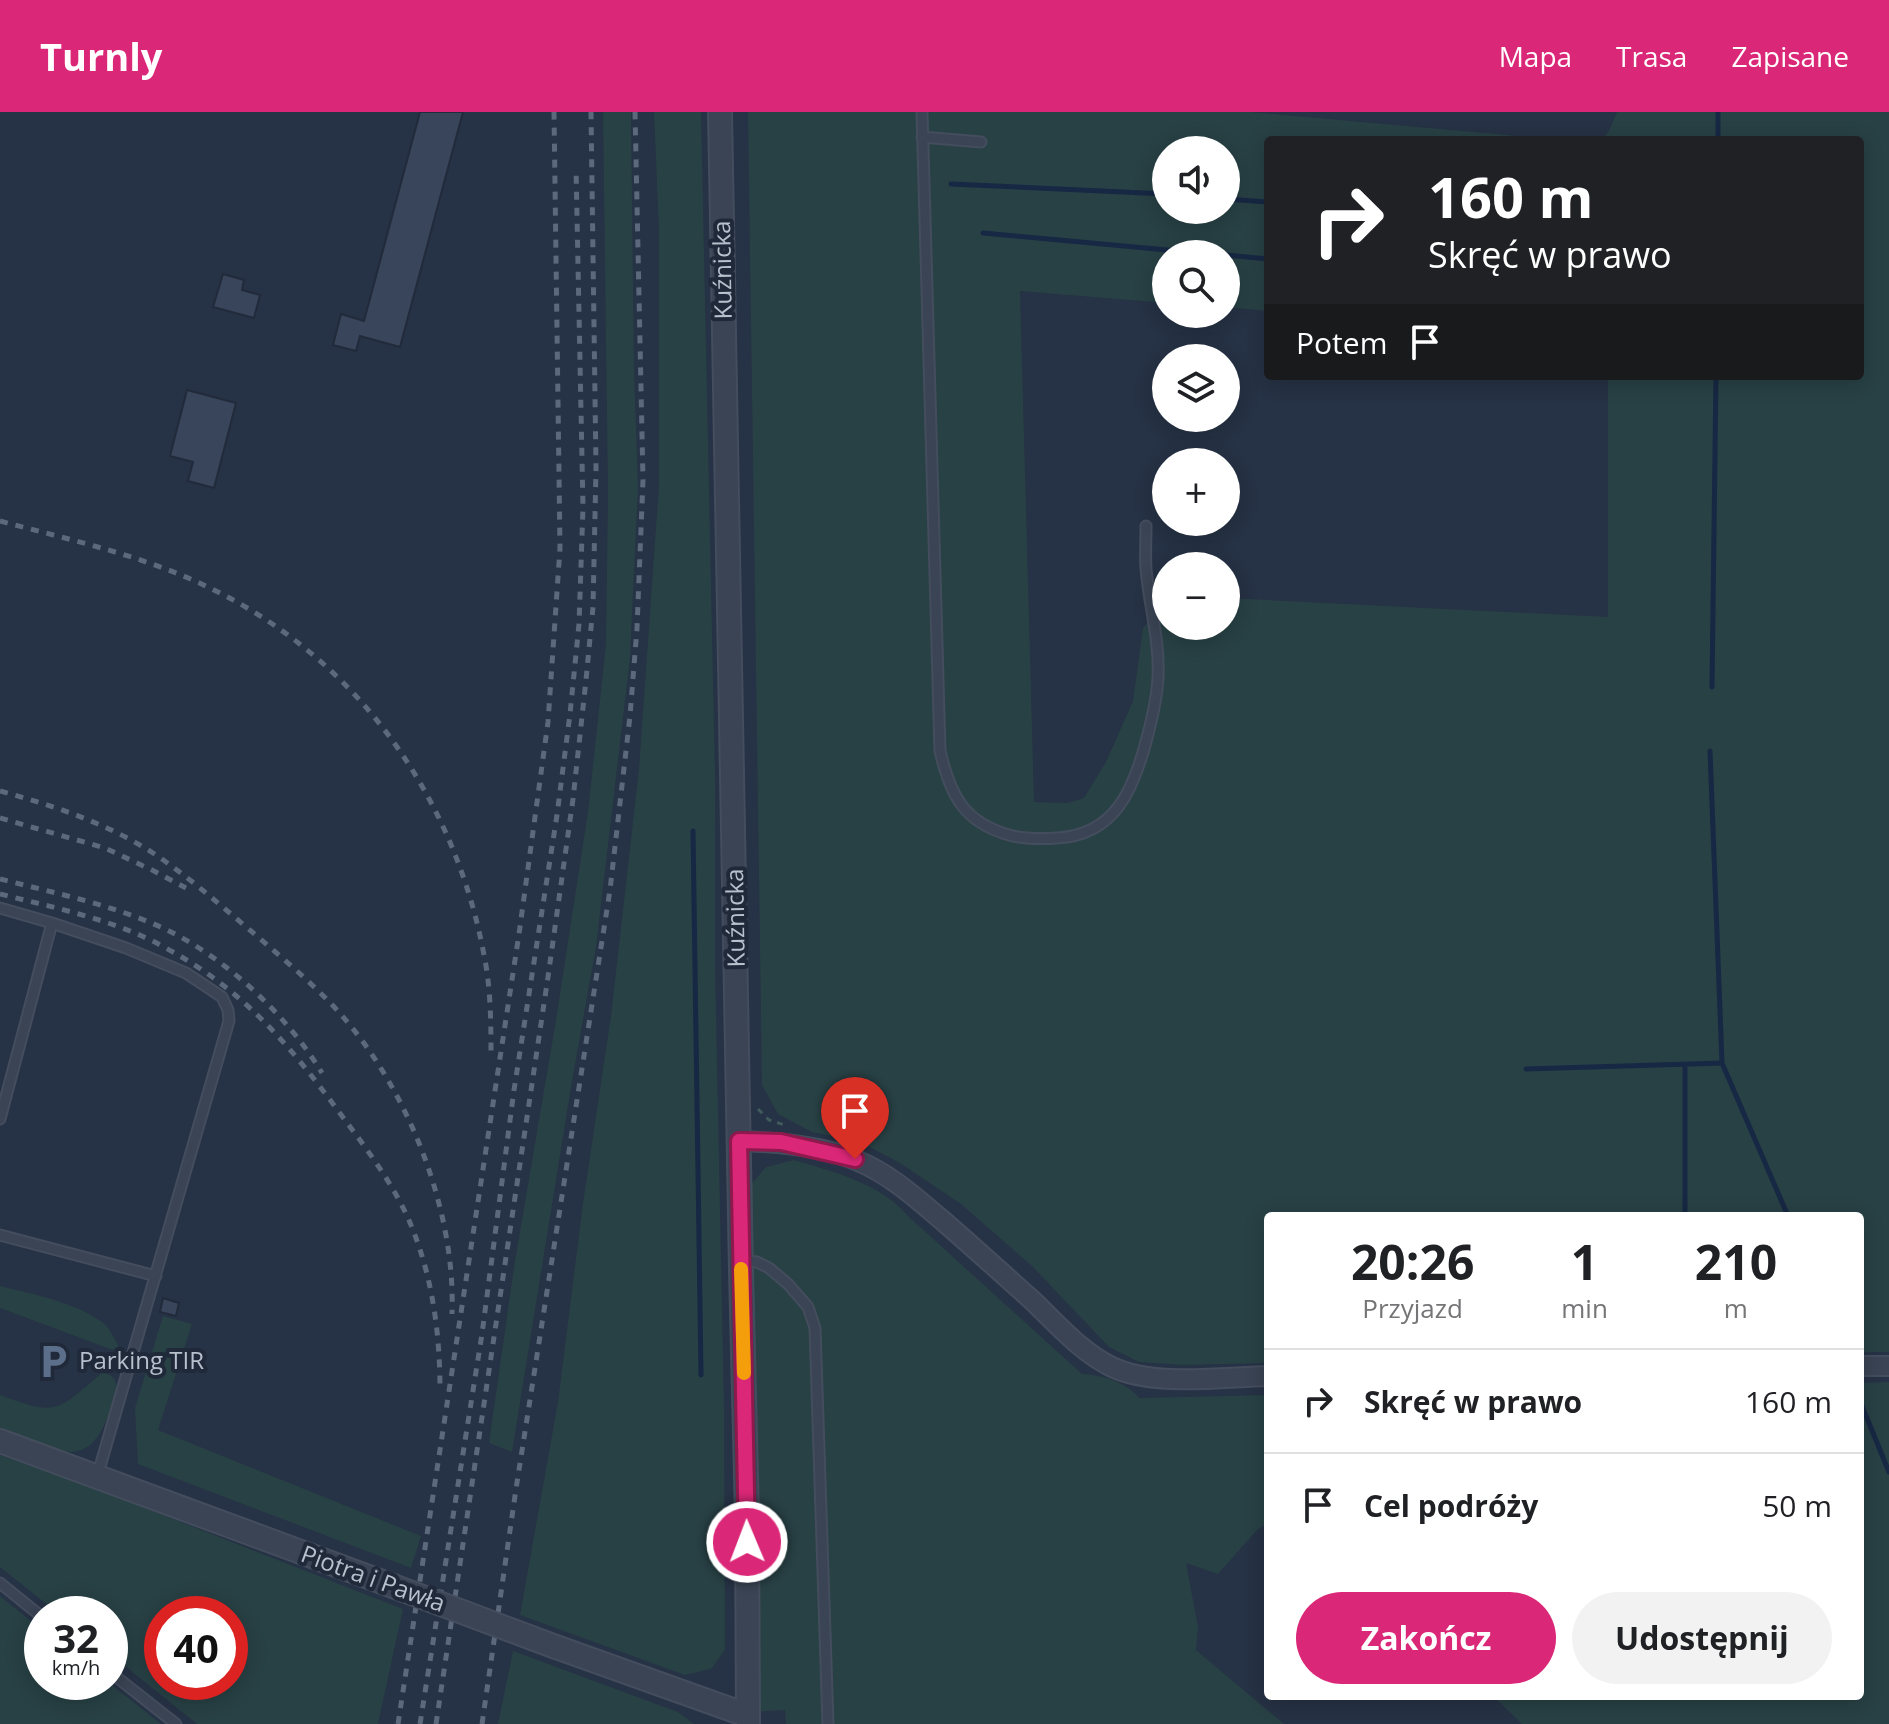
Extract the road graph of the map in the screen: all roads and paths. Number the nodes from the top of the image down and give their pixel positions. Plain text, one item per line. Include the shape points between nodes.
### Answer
1 (720, 112) edge
2 (922, 112) edge
3 (922, 137) junction
4 (981, 142) dead end
5 (1146, 526) dead end
6 (0, 908) edge
7 (52, 923) junction
8 (0, 1119) edge
9 (739, 1141) junction
10 (0, 1235) edge
11 (741, 1260) junction
12 (156, 1276) junction
13 (1864, 1366) edge
14 (1889, 1366) edge
15 (1264, 1376) edge
16 (0, 1441) edge
17 (97, 1477) junction
18 (0, 1583) edge
19 (24, 1602) edge
20 (128, 1686) edge
21 (748, 1718) edge
22 (176, 1724) edge
23 (828, 1724) edge

1 - 9 street, Kuźnicka
2 - 3 lane
3 - 4 lane
3 - 5 lane via 940,751 954,796 987,827 1011,835 1070,838 1100,826 1127,795 1142,758 1158,678
6 - 7 lane
7 - 8 lane
7 - 12 lane via 186,973 222,997 228,1010
9 - 11 street, Kuźnicka
9 - 15 street via 781,1142 855,1159 891,1178 1112,1367 1161,1378
10 - 12 lane
11 - 21 street, Kuźnicka
11 - 23 lane via 769,1268 788,1284 808,1307 815,1328
12 - 17 lane
13 - 14 street
16 - 17 street, Piotra i Pawła
17 - 21 street, Piotra i Pawła, bridge
18 - 19 lane
20 - 22 lane

